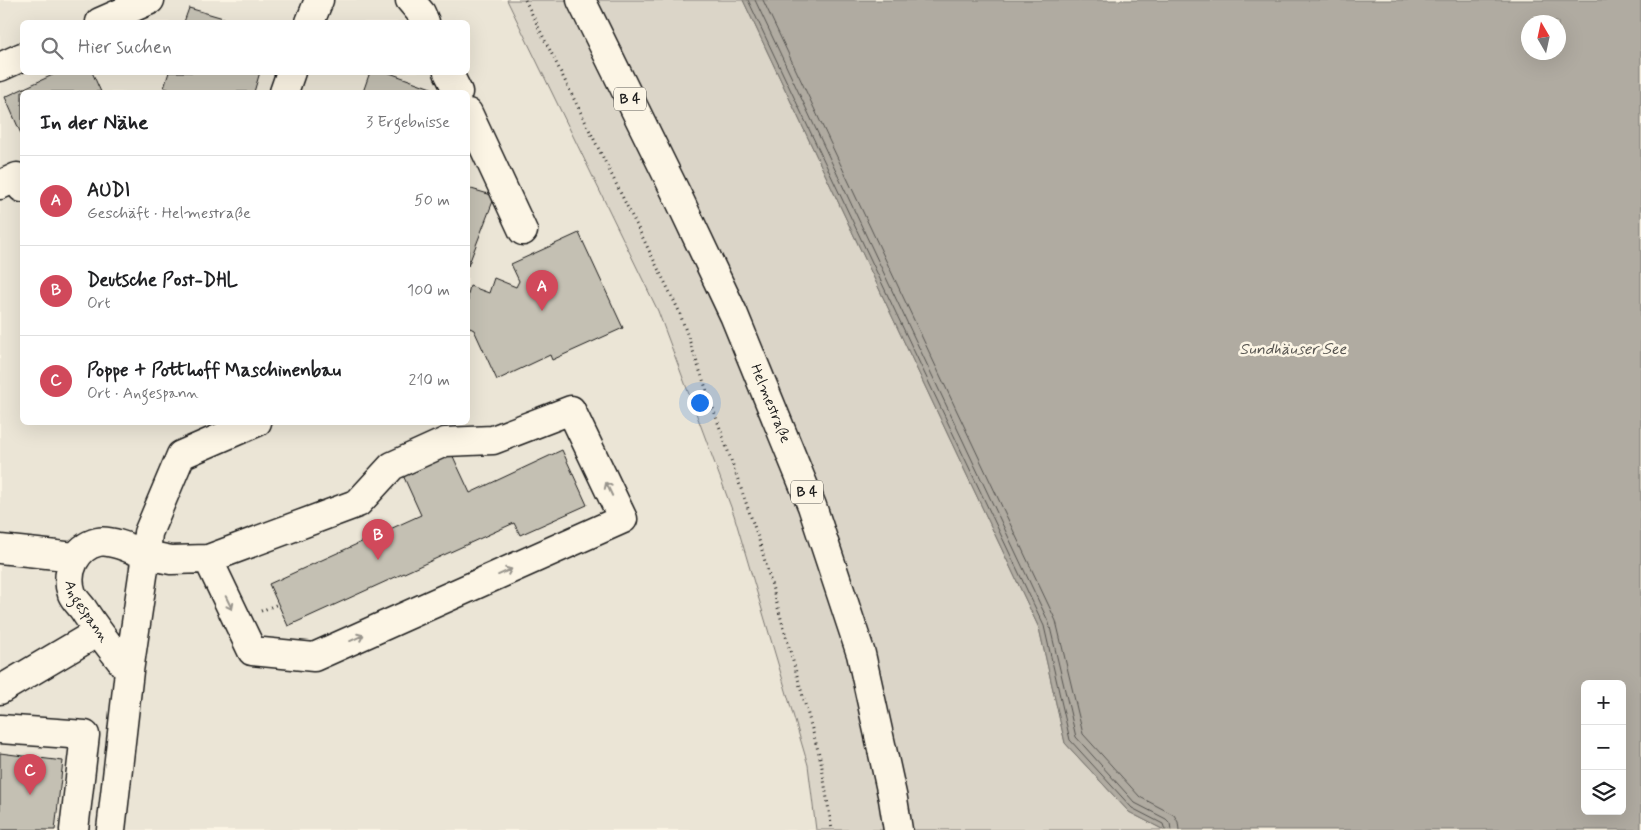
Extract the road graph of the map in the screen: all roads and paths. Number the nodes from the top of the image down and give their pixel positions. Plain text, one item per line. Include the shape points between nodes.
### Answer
1 (319, 0) edge
2 (410, 0) edge
3 (525, 0) edge
4 (581, 0) edge
5 (146, 2) edge
6 (105, 20) edge
7 (311, 20) edge
8 (424, 20) edge
9 (20, 58) edge
10 (0, 67) edge
11 (290, 75) edge
12 (450, 75) edge
13 (285, 90) edge
14 (457, 90) edge
15 (470, 117) edge
16 (20, 184) edge
17 (0, 185) edge
18 (523, 231) dead end
19 (243, 425) edge
20 (210, 432) edge
21 (0, 549) edge
22 (146, 555) junction
23 (75, 557) junction
24 (208, 560) junction
25 (98, 632) junction
26 (129, 671) junction
27 (0, 690) edge
28 (0, 729) edge
29 (74, 830) edge
30 (111, 830) edge
31 (832, 830) edge
32 (898, 830) edge

1 - 7 main road
2 - 8 main road
3 - 31 path via 679,311 759,540 821,761
4 - 32 main road, Helmestraße / B 4 via 734,315 812,506 862,654
5 - 6 main road
9 - 10 main road
11 - 13 main road
12 - 14 main road
15 - 18 main road
16 - 17 main road via 17,177
19 - 20 main road
20 - 22 main road via 181,455 148,532
21 - 23 main road
22 - 23 main road, Angespann via 124,545 99,542
22 - 24 main road via 171,560
22 - 26 main road, Angespann
23 - 25 main road, Angespann via 70,571 72,594
24 -> 24 main road via 252,651 314,657 623,519 572,410 493,440 445,442 392,466 358,503
25 - 26 main road, Angespann
25 - 27 main road
26 - 30 main road, Angespann
28 - 29 main road via 84,735

